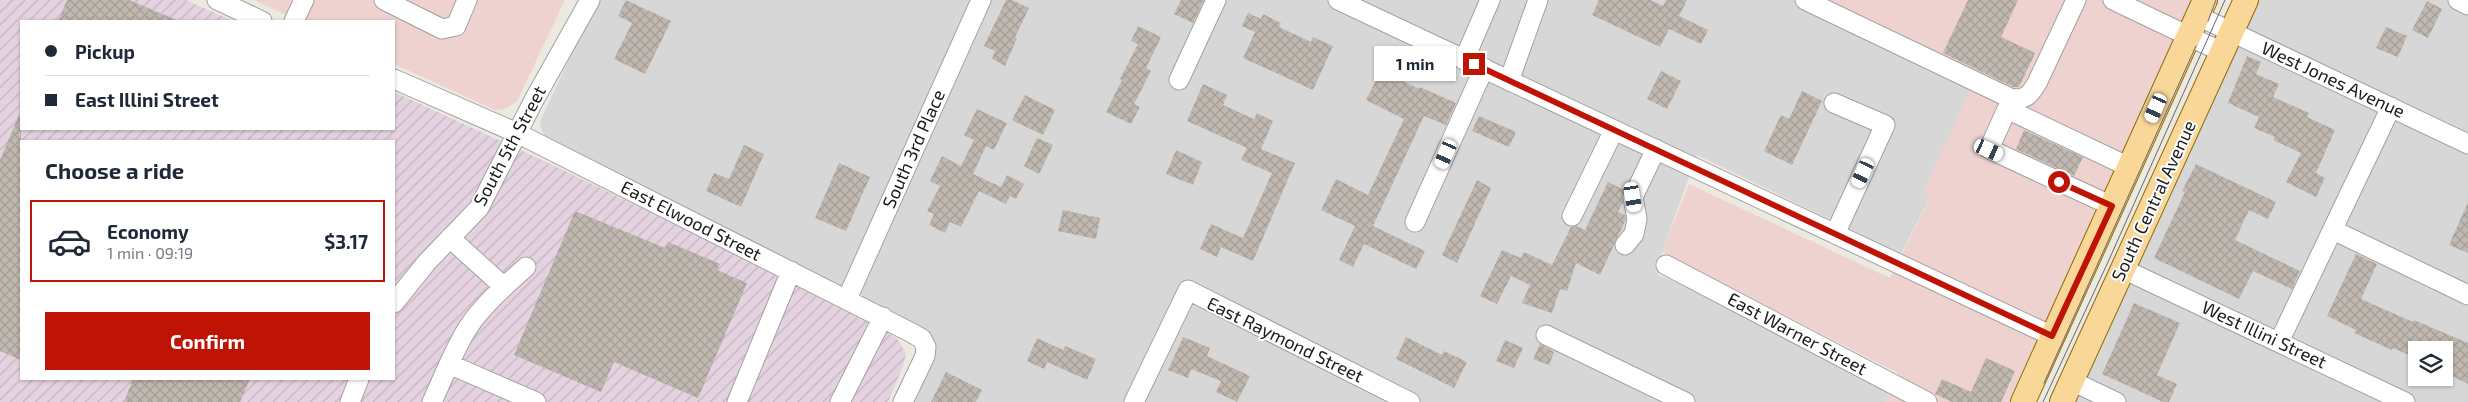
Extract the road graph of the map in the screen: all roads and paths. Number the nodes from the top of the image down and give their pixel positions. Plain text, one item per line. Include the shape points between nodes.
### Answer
1 (217, 0) edge
2 (304, 0) edge
3 (384, 0) edge
4 (467, 0) edge
5 (590, 0) edge
6 (981, 0) edge
7 (1216, 0) edge
8 (1338, 0) edge
9 (1490, 0) edge
10 (1538, 0) edge
11 (1805, 0) edge
12 (2076, 0) edge
13 (2113, 0) edge
14 (2246, 0) edge
15 (2458, 0) edge
16 (2468, 5) edge
17 (2197, 18) edge
18 (260, 20) edge
19 (294, 20) edge
20 (2227, 42) junction
21 (1464, 60) junction
22 (1484, 68) junction
23 (395, 79) edge
24 (1179, 80) dead end
25 (1509, 80) junction
26 (1834, 103) dead end
27 (2391, 107) junction
28 (1614, 130) junction
29 (516, 133) junction
30 (2468, 144) edge
31 (1656, 149) junction
32 (2129, 167) junction
33 (2112, 206) junction
34 (1572, 216) dead end
35 (1415, 222) dead end
36 (2333, 230) junction
37 (1835, 234) junction
38 (450, 238) junction
39 (1625, 245) dead end
40 (1666, 265) dead end
41 (526, 268) dead end
42 (2123, 269) junction
43 (791, 271) junction
44 (504, 286) junction
45 (2468, 295) edge
46 (847, 299) junction
47 (395, 302) edge
48 (884, 317) junction
49 (1546, 335) dead end
50 (2052, 336) junction
51 (2279, 342) junction
52 (449, 364) junction
53 (359, 380) edge
54 (2067, 392) edge
55 (1895, 394) edge
56 (350, 402) edge
57 (432, 402) edge
58 (536, 402) edge
59 (738, 402) edge
60 (840, 402) edge
61 (903, 402) edge
62 (1134, 402) edge
63 (1410, 402) edge
64 (1685, 402) edge
65 (1927, 402) edge
66 (2023, 402) edge
67 (2116, 402) edge
68 (2405, 402) edge

1 - 18 street
2 - 19 street
3 - 4 street via 442,29 456,26
5 - 29 street, South 5th Street
6 - 46 street, South 3rd Place
7 - 24 street
8 - 21 street
9 - 21 street
10 - 25 street
11 - 12 street via 2020,100 2030,96
13 - 17 street, West Jones Avenue
14 - 20 main road, South Central Avenue
15 - 16 street
17 - 20 street, West Jones Avenue
17 - 32 main road, South Central Avenue
20 - 27 street, West Jones Avenue
20 - 42 main road, South Central Avenue
21 - 22 street
22 - 25 street
22 - 35 street
23 - 29 street, East Elwood Street
25 - 28 street
26 - 37 street via 1885,125
27 - 30 street, West Jones Avenue
27 - 36 street
28 - 31 street
28 - 34 street
29 - 38 street, South 5th Street via 479,208
29 - 43 street, East Elwood Street
31 - 37 street
31 - 39 street via 1633,197 1637,219 1634,234
32 - 33 main road, South Central Avenue
32 - 33 street via 2007,109 1992,141 1989,150
33 - 50 main road, South Central Avenue
36 - 45 street
36 - 51 street
37 - 50 street
38 - 44 street
38 - 47 street, South 5th Street
40 - 55 street, East Warner Street
41 - 44 street
42 - 51 street, West Illini Street
42 - 54 main road, South Central Avenue
43 - 46 street, East Elwood Street
43 - 59 street
44 - 52 street via 470,325
46 - 48 street, East Elwood Street
48 - 60 street
48 - 61 street, East Elwood Street via 922,340 926,347 925,356
49 - 64 street
50 - 66 main road, South Central Avenue
51 - 68 street, West Illini Street
52 - 57 street
52 - 58 street
53 - 56 street
54 - 67 street
55 - 65 street, East Warner Street
62 - 63 street, East Raymond Street via 1188,290

